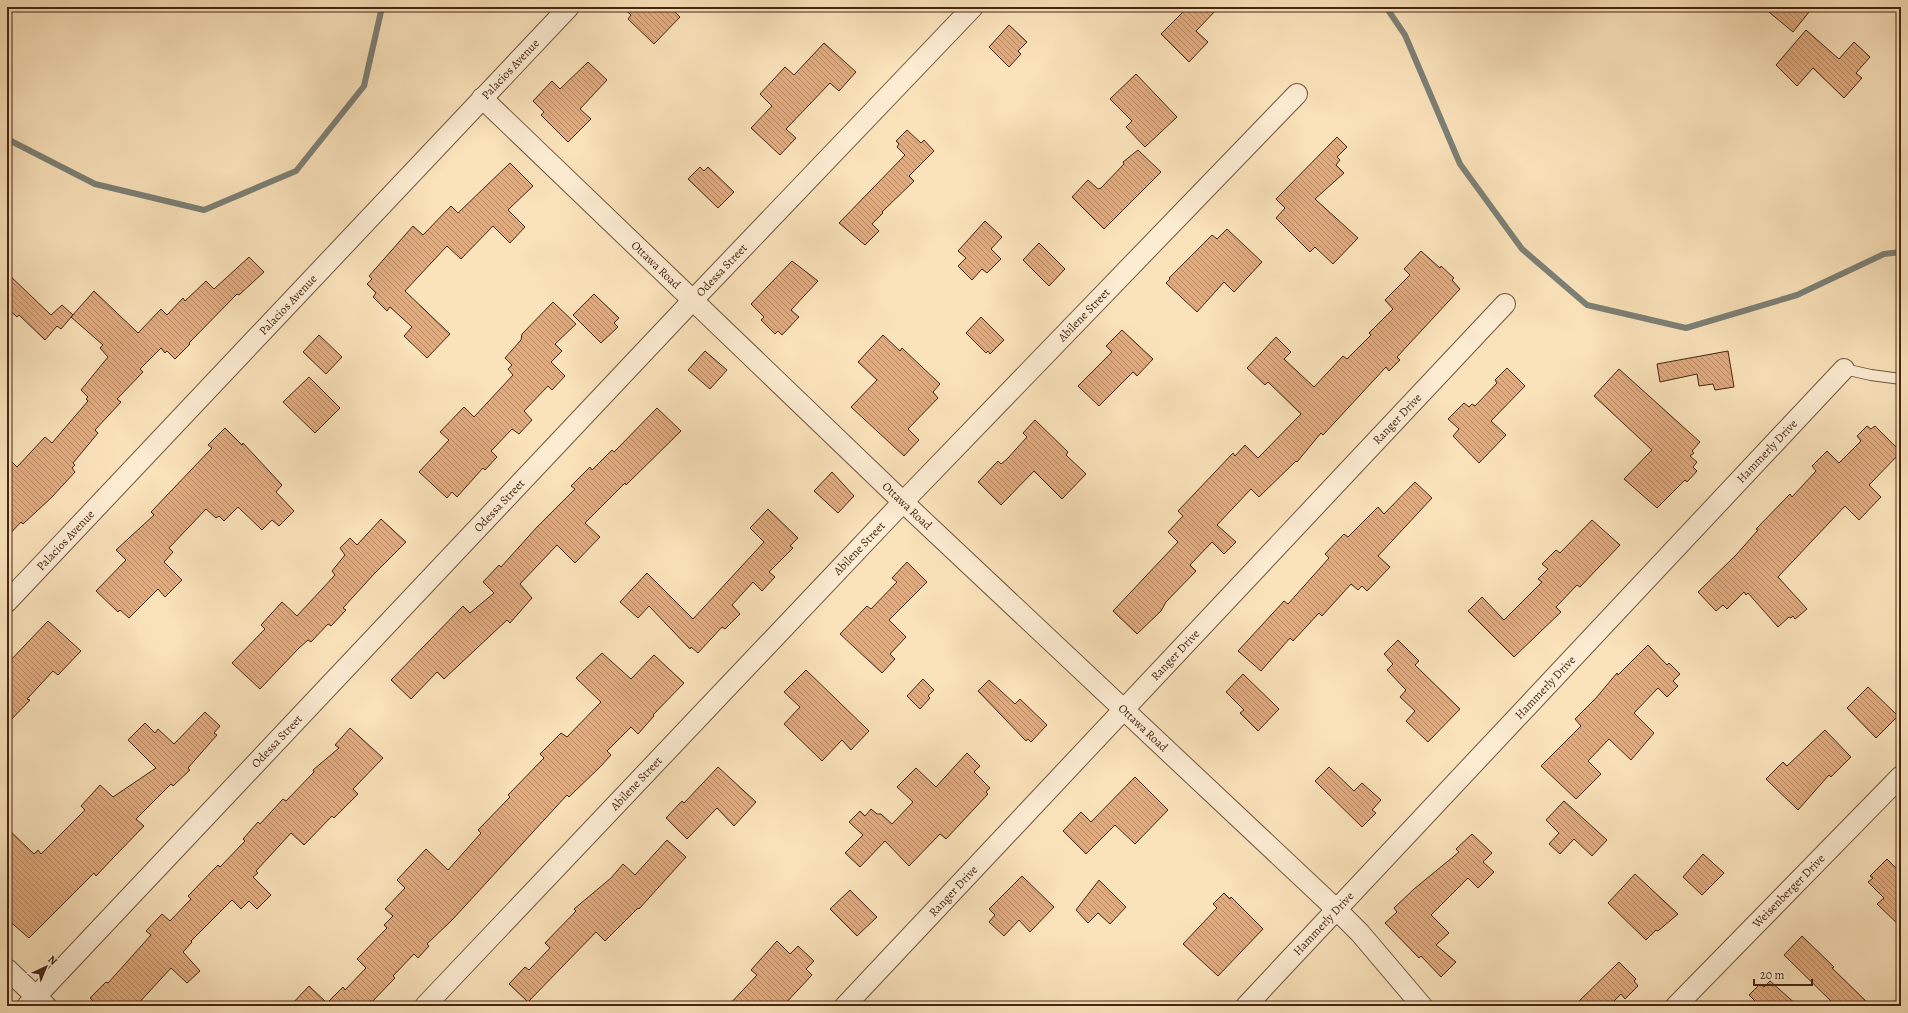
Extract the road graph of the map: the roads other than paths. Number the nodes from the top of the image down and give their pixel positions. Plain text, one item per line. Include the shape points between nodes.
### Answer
1 (569, 7) edge
2 (973, 7) edge
3 (1297, 94) dead end
4 (482, 98) junction
5 (693, 300) junction
6 (1505, 304) dead end
7 (1844, 370) joint
8 (1901, 379) edge
9 (903, 502) junction
10 (7, 602) edge
11 (1124, 710) junction
12 (1901, 776) edge
13 (1337, 910) junction
14 (7, 969) edge
15 (36, 1003) edge
16 (425, 1006) edge
17 (845, 1006) edge
18 (1246, 1006) edge
19 (1422, 1006) edge
20 (1676, 1006) edge

1 - 4 street, Palacios Avenue
2 - 5 street, Odessa Street
3 - 9 street, Abilene Street
4 - 5 street, Ottawa Road
4 - 10 street, Palacios Avenue
5 - 9 street, Ottawa Road
5 - 15 street, Odessa Street
6 - 11 street, Ranger Drive
7 - 8 lane
7 - 13 street, Hammerly Drive
9 - 11 street, Ottawa Road
9 - 16 street, Abilene Street
11 - 13 street, Ottawa Road
11 - 17 street, Ranger Drive
12 - 20 street, Weisenberger Drive
13 - 18 street, Hammerly Drive
13 - 19 street, Ottawa Road
14 - 15 street

